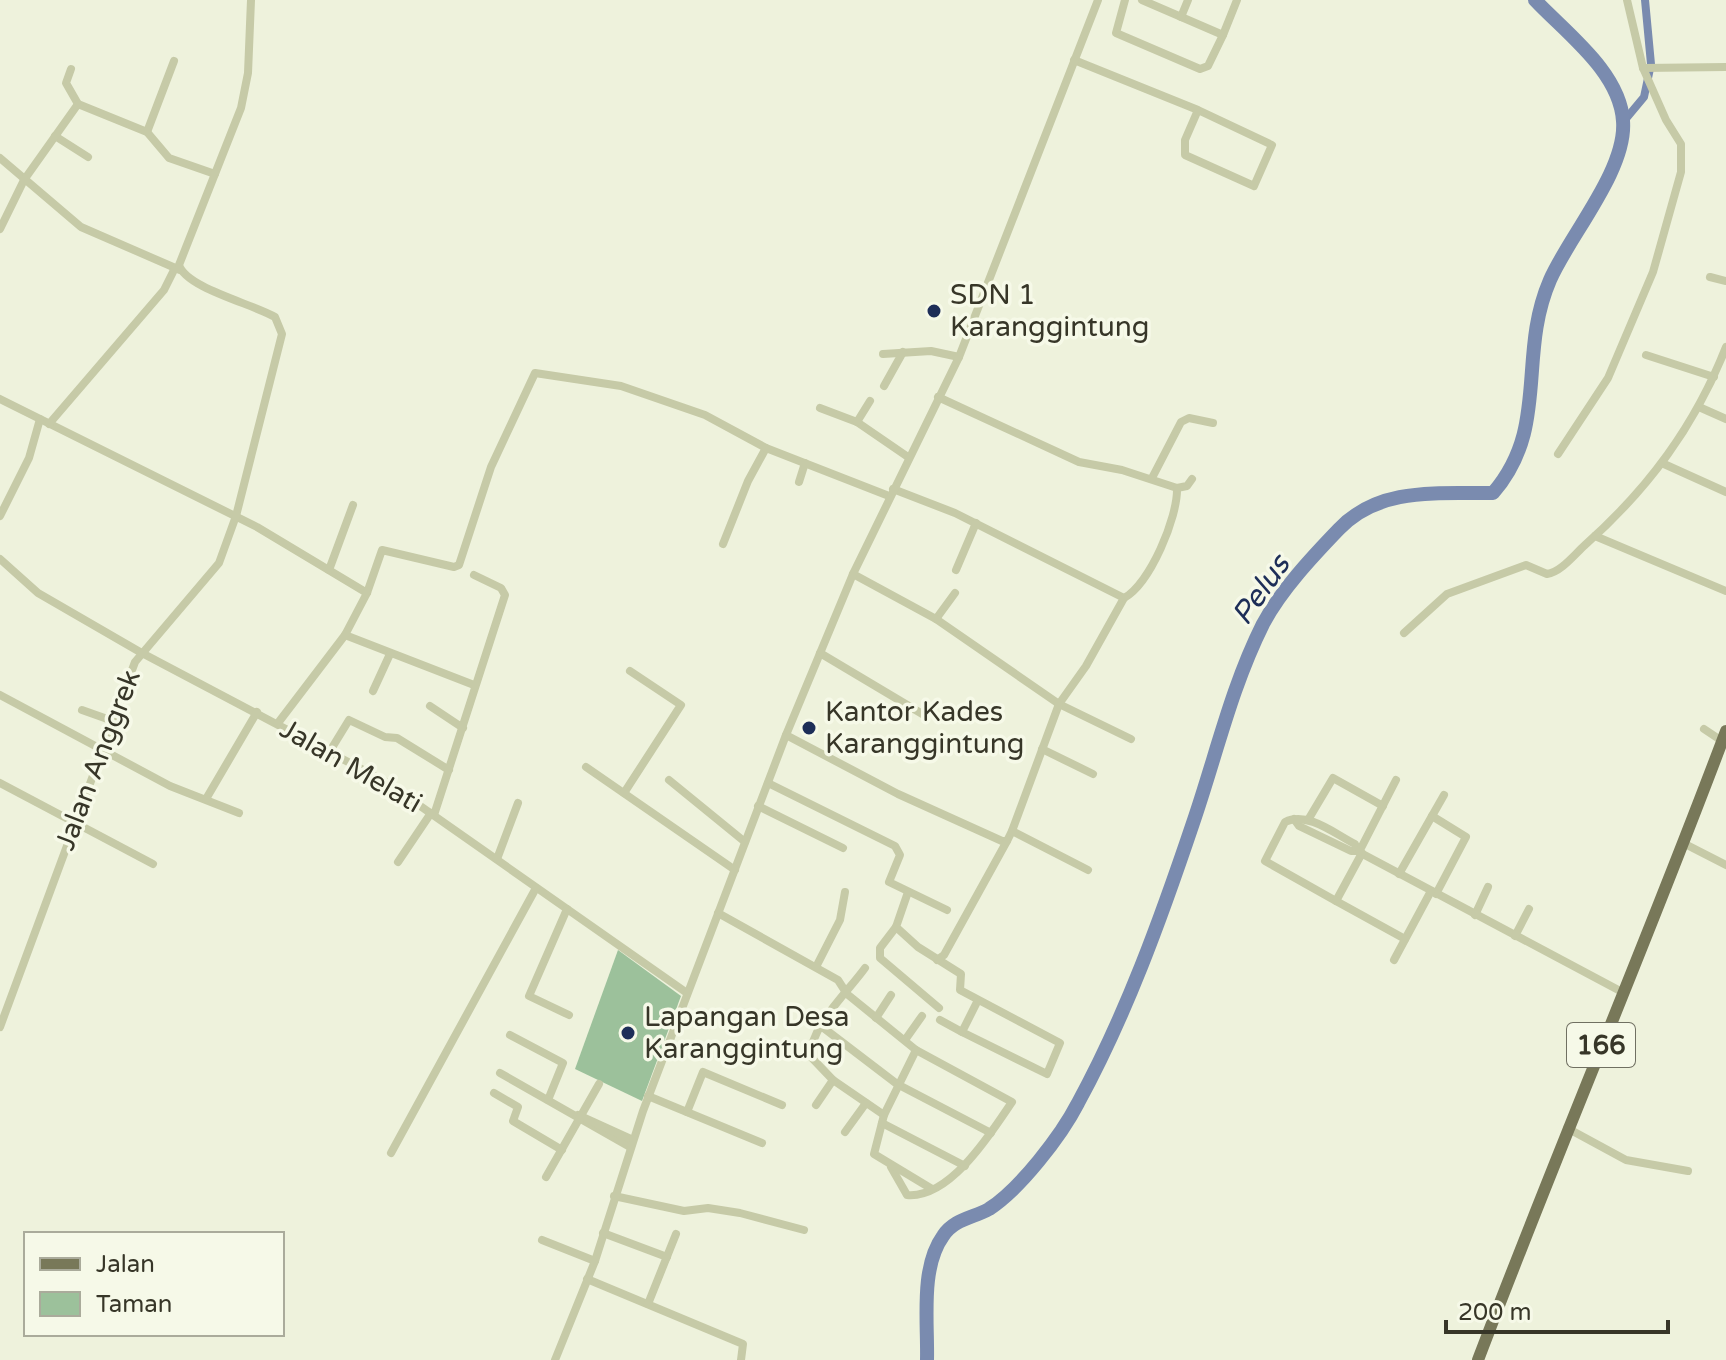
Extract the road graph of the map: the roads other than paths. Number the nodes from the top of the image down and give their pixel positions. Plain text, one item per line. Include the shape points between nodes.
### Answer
1 (251, 0) edge
2 (1098, 0) edge
3 (1125, 0) edge
4 (1142, 0) edge
5 (1188, 0) edge
6 (1237, 0) edge
7 (1627, 0) edge
8 (1181, 17) junction
9 (1223, 35) junction
10 (1074, 60) junction
11 (174, 61) dead end
12 (1726, 67) edge
13 (1643, 68) junction
14 (71, 69) dead end
15 (78, 104) junction
16 (1198, 110) junction
17 (147, 132) junction
18 (55, 136) junction
19 (88, 157) dead end
20 (0, 158) edge
21 (215, 174) junction
22 (24, 180) junction
23 (0, 229) edge
24 (178, 269) junction
25 (1710, 277) dead end
26 (1726, 281) edge
27 (1726, 349) edge
28 (903, 352) junction
29 (883, 354) dead end
30 (1646, 355) dead end
31 (959, 357) junction
32 (1714, 377) junction
33 (884, 386) dead end
34 (938, 397) junction
35 (0, 399) edge
36 (870, 401) dead end
37 (1699, 407) junction
38 (820, 408) dead end
39 (40, 419) junction
40 (1726, 419) edge
41 (857, 422) junction
42 (1213, 423) dead end
43 (49, 424) junction
44 (766, 448) junction
45 (1558, 454) dead end
46 (908, 457) junction
47 (805, 463) junction
48 (1664, 464) junction
49 (1152, 478) junction
50 (1192, 479) dead end
51 (799, 482) dead end
52 (1177, 488) junction
53 (891, 492) junction
54 (1726, 492) edge
55 (353, 505) dead end
56 (0, 516) edge
57 (236, 516) junction
58 (976, 523) junction
59 (1595, 536) junction
60 (723, 544) dead end
61 (0, 561) edge
62 (329, 570) junction
63 (956, 570) dead end
64 (853, 574) junction
65 (474, 575) dead end
66 (1726, 591) edge
67 (367, 593) junction
68 (955, 593) dead end
69 (1124, 598) junction
70 (936, 619) junction
71 (1404, 633) dead end
72 (345, 635) junction
73 (140, 652) junction
74 (820, 653) junction
75 (390, 654) junction
76 (630, 671) dead end
77 (474, 685) junction
78 (373, 691) dead end
79 (0, 695) edge
80 (1059, 704) junction
81 (430, 706) dead end
82 (82, 710) dead end
83 (257, 712) junction
84 (924, 715) dead end
85 (113, 721) junction
86 (278, 723) junction
87 (463, 728) junction
88 (1704, 729) dead end
89 (786, 735) junction
90 (1724, 736) edge
91 (1131, 739) dead end
92 (102, 749) junction
93 (1042, 749) junction
94 (330, 751) junction
95 (586, 767) dead end
96 (449, 770) junction
97 (1093, 774) dead end
98 (669, 780) dead end
99 (1396, 780) dead end
100 (0, 783) edge
101 (768, 783) junction
102 (624, 793) junction
103 (1444, 795) dead end
104 (206, 799) junction
105 (518, 803) dead end
106 (758, 806) junction
107 (1383, 806) junction
108 (239, 813) dead end
109 (432, 814) junction
110 (1432, 816) junction
111 (1294, 819) junction
112 (1308, 820) junction
113 (74, 823) junction
114 (1012, 831) junction
115 (1007, 841) junction
116 (745, 842) junction
117 (1685, 844) junction
118 (843, 848) dead end
119 (1359, 852) junction
120 (497, 859) junction
121 (398, 862) dead end
122 (153, 864) dead end
123 (1726, 865) edge
124 (735, 870) junction
125 (1088, 870) dead end
126 (1399, 874) junction
127 (1488, 887) dead end
128 (536, 888) junction
129 (845, 892) dead end
130 (908, 892) junction
131 (1433, 893) junction
132 (1336, 901) junction
133 (567, 909) junction
134 (1529, 909) dead end
135 (947, 910) dead end
136 (718, 913) junction
137 (1475, 915) junction
138 (896, 927) junction
139 (1515, 936) junction
140 (1405, 939) junction
141 (937, 960) junction
142 (1394, 960) dead end
143 (816, 967) junction
144 (865, 968) dead end
145 (687, 993) junction
146 (1624, 993) junction
147 (847, 994) junction
148 (891, 995) dead end
149 (978, 1000) junction
150 (939, 1008) dead end
151 (569, 1015) dead end
152 (922, 1016) dead end
153 (876, 1018) junction
154 (940, 1020) dead end
155 (821, 1026) junction
156 (0, 1027) edge
157 (962, 1032) junction
158 (510, 1035) dead end
159 (905, 1040) junction
160 (916, 1050) junction
161 (500, 1073) dead end
162 (833, 1080) junction
163 (599, 1084) dead end
164 (897, 1084) junction
165 (494, 1093) dead end
166 (648, 1096) junction
167 (548, 1100) junction
168 (866, 1103) junction
169 (782, 1105) dead end
170 (816, 1105) dead end
171 (687, 1112) junction
172 (578, 1117) junction
173 (883, 1119) junction
174 (1567, 1128) junction
175 (845, 1132) dead end
176 (991, 1133) junction
177 (632, 1143) junction
178 (762, 1143) dead end
179 (562, 1150) junction
180 (391, 1153) dead end
181 (965, 1166) junction
182 (891, 1167) junction
183 (1688, 1171) dead end
184 (546, 1177) dead end
185 (932, 1189) junction
186 (614, 1196) junction
187 (804, 1230) dead end
188 (603, 1233) junction
189 (676, 1234) dead end
190 (542, 1240) dead end
191 (667, 1257) junction
192 (595, 1261) junction
193 (587, 1279) junction
194 (648, 1304) junction
195 (555, 1360) edge
196 (741, 1360) edge
197 (1478, 1360) edge

1 - 21 street via 245,91
2 - 10 street
3 - 9 street via 1116,33 1200,69 1208,66
4 - 8 street
5 - 8 street
6 - 9 street
7 - 13 street
8 - 9 street
10 - 16 street
10 - 31 street
11 - 17 street
12 - 13 street
13 - 45 street via 1681,144 1681,172 1653,272 1608,378
14 - 15 street via 66,83
15 - 17 street
15 - 18 street
16 - 16 street via 1185,140 1185,155 1254,186 1272,145
17 - 21 street via 169,158
18 - 19 street
18 - 22 street
20 - 22 street
21 - 24 street
22 - 23 street
22 - 24 street via 81,227
24 - 43 street
24 - 57 street, Jalan Anggrek via 267,312 281,328
25 - 26 street
27 - 32 street
28 - 29 street
28 - 31 street
28 - 33 street
30 - 32 street
31 - 34 street
32 - 37 street
34 - 46 street
34 - 49 street via 1079,462
35 - 39 street
36 - 41 street
37 - 40 street
37 - 48 street
38 - 41 street
39 - 43 street
39 - 56 street via 29,458
41 - 46 street
42 - 49 street via 1189,418 1181,422
43 - 57 street
44 - 47 street
44 - 60 street
44 - 67 street via 705,415 621,386 535,373 491,467 459,565 382,550
46 - 53 street
47 - 51 street
47 - 53 street
48 - 54 street
48 - 59 street
49 - 52 street
50 - 52 street
52 - 69 street via 1174,519 1137,588
53 - 58 street
53 - 64 street
55 - 62 street
57 - 62 street
57 - 73 street, Jalan Anggrek via 219,563 204,585
58 - 63 street
58 - 69 street
59 - 66 street
59 - 71 street via 1551,574 1526,565 1447,594
61 - 73 street, Jalan Melati via 38,593
62 - 67 street
64 - 70 street
64 - 74 street
65 - 77 street via 505,595
67 - 72 street
68 - 70 street
69 - 80 street
70 - 80 street
72 - 75 street
72 - 86 street
73 - 83 street, Jalan Melati
73 - 85 street, Jalan Anggrek
74 - 84 street
74 - 89 street
75 - 77 street
75 - 78 street
76 - 102 street via 681,705
77 - 87 street
79 - 92 street
80 - 91 street
80 - 93 street
81 - 87 street
82 - 85 street
83 - 86 street, Jalan Melati
83 - 104 street
85 - 92 street, Jalan Anggrek
86 - 94 street, Jalan Melati
87 - 96 street
88 - 90 street
89 - 101 street
89 - 115 street via 898,794
90 - 117 main road, 166
92 - 104 street
92 - 113 street, Jalan Anggrek
93 - 97 street
93 - 114 street
94 - 96 street via 349,720 397,738
94 - 109 street, Jalan Melati
95 - 102 street
96 - 109 street
98 - 116 street
99 - 107 street
100 - 113 street
101 - 106 street
101 - 130 street via 895,846 900,855 889,882
102 - 124 street
103 - 110 street
104 - 108 street
105 - 120 street
106 - 116 street
106 - 118 street
107 - 112 street via 1332,778
107 - 119 street
109 - 120 street, Jalan Melati
109 - 121 street
110 - 126 street
110 - 131 street via 1466,837
111 - 112 street
111 - 119 street
111 - 132 street via 1285,822 1266,864
112 - 119 street via 1355,844
113 - 122 street
113 - 156 street, Jalan Anggrek
114 - 115 street
114 - 125 street
115 - 141 street via 972,910
116 - 124 street
117 - 123 street
117 - 146 main road, 166
119 - 126 street
119 - 132 street
120 - 128 street, Jalan Melati
124 - 136 street
126 - 131 street
127 - 137 street
128 - 133 street, Jalan Melati
128 - 180 street
129 - 143 street via 840,920
130 - 135 street
130 - 138 street
131 - 137 street
131 - 140 street
132 - 140 street
133 - 145 street, Jalan Melati
133 - 151 street via 529,996
134 - 139 street
136 - 143 street
136 - 145 street
137 - 139 street
138 - 141 street
138 - 150 street via 880,948 880,958
139 - 146 street
140 - 142 street
141 - 149 street via 961,974 958,988
143 - 147 street via 838,980
144 - 147 street
145 - 166 street
146 - 174 main road, 166
147 - 153 street
147 - 155 street
148 - 153 street
149 - 157 street
149 - 157 street via 1061,1047 1044,1075
152 - 159 street
153 - 159 street
154 - 157 street
155 - 162 street via 810,1047 811,1057
155 - 164 street
158 - 167 street via 563,1063
159 - 160 street
160 - 164 street
160 - 176 street via 1010,1100
161 - 167 street
162 - 168 street
162 - 170 street
163 - 172 street
164 - 173 street
164 - 176 street
165 - 179 street via 518,1107 513,1121
166 - 171 street
166 - 177 street
167 - 172 street
168 - 173 street
168 - 175 street
169 - 171 street via 703,1072
171 - 178 street
172 - 177 street
172 - 179 street
173 - 181 street
173 - 182 street via 874,1154
174 - 183 street via 1626,1160
174 - 197 main road, 166
176 - 181 street
177 - 186 street
179 - 184 street
181 - 185 street
182 - 185 street
182 - 185 street via 907,1195
186 - 187 street via 684,1211 740,1213
186 - 188 street
188 - 191 street
188 - 192 street
189 - 191 street
190 - 192 street
191 - 194 street
192 - 193 street
193 - 194 street
193 - 195 street
194 - 196 street via 743,1344

